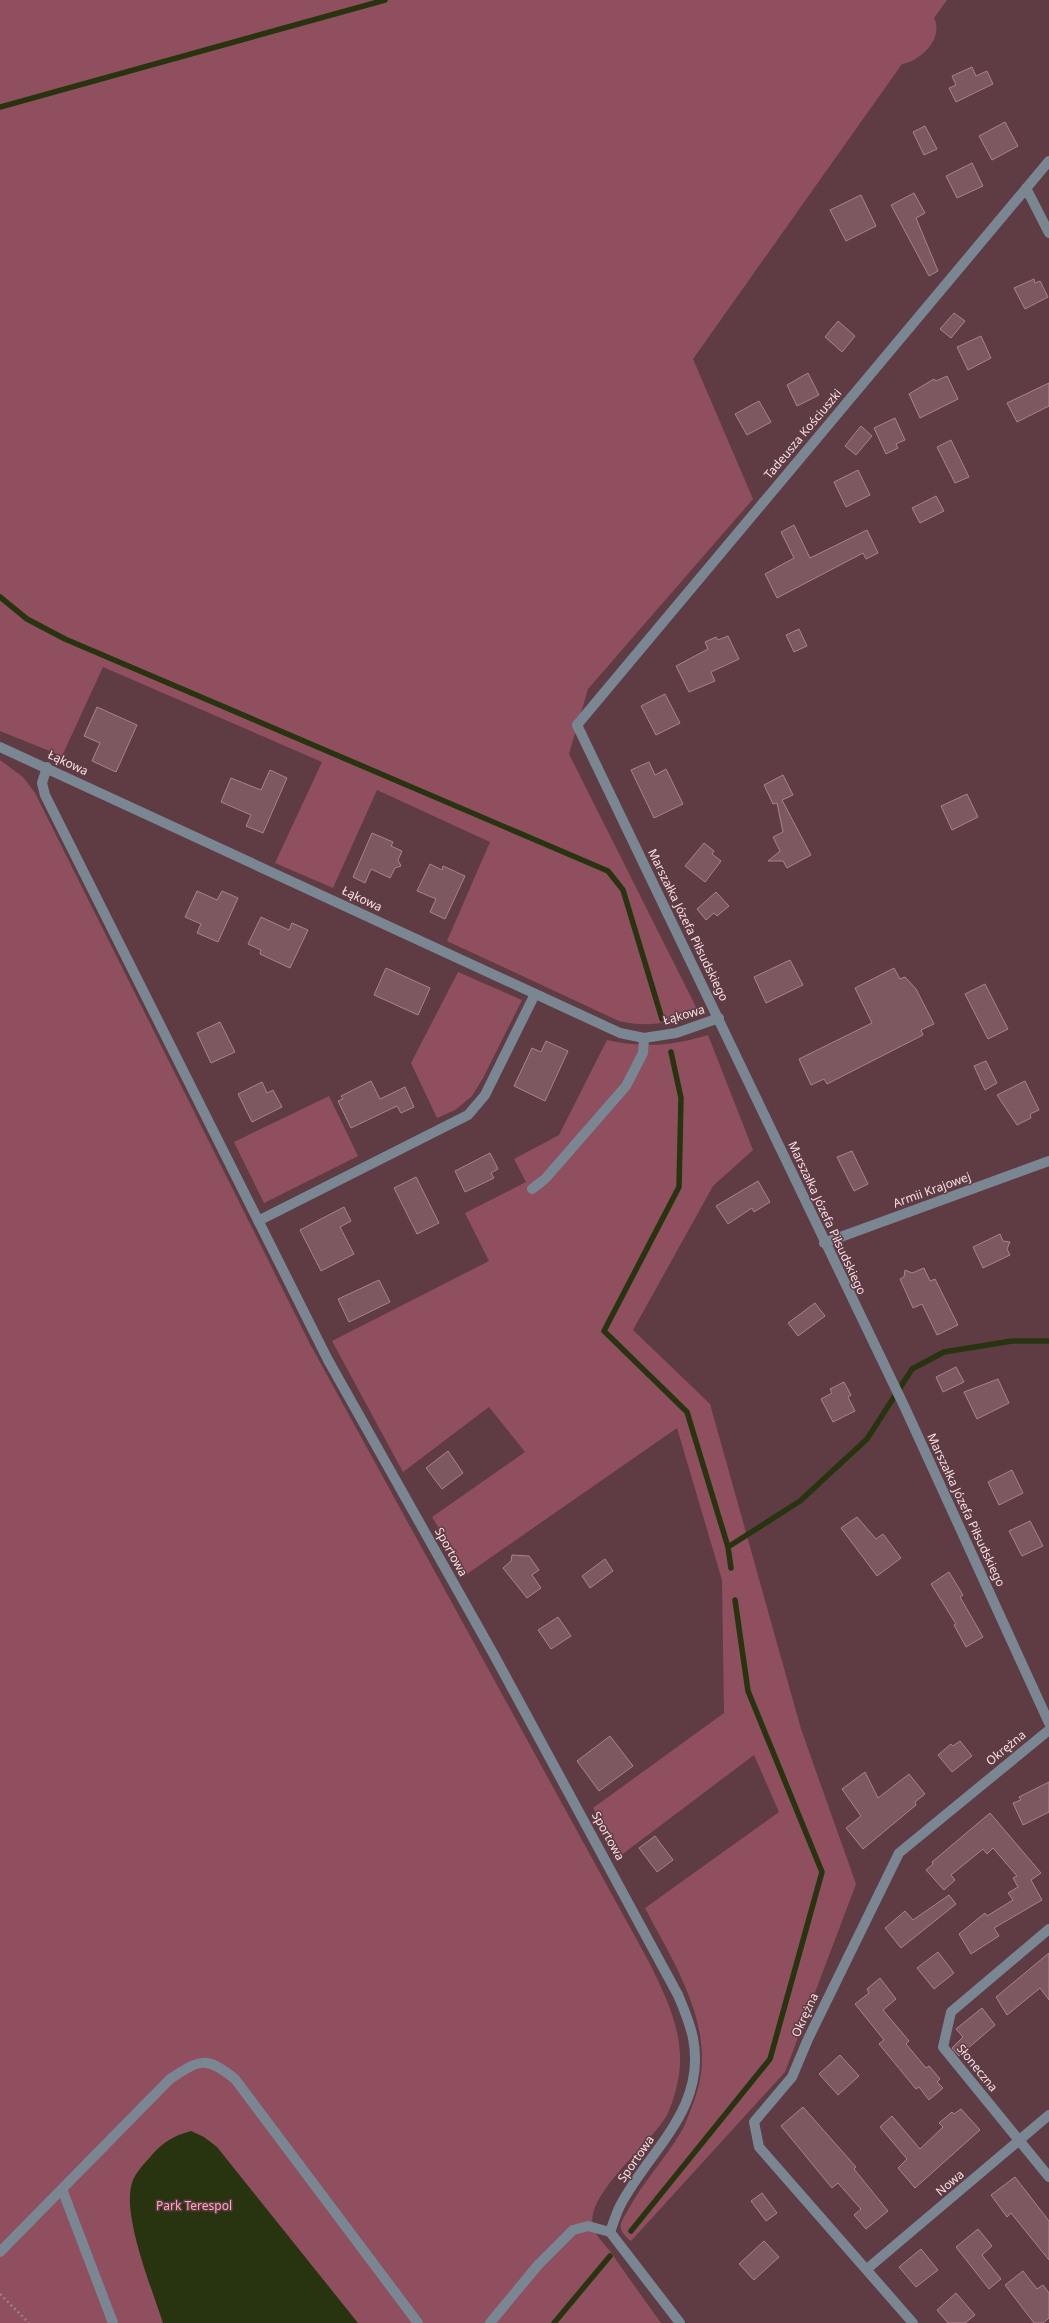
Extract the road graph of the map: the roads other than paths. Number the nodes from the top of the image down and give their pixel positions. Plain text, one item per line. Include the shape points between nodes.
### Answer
1 (1049, 161) edge
2 (1026, 188) junction
3 (1049, 233) edge
4 (577, 725) joint
5 (0, 746) edge
6 (47, 767) junction
7 (535, 994) junction
8 (719, 1018) junction
9 (644, 1038) junction
10 (1049, 1161) edge
11 (532, 1189) dead end
12 (258, 1221) junction
13 (824, 1243) junction
14 (1049, 1723) edge
15 (1049, 1730) edge
16 (1049, 1929) edge
17 (1049, 2115) edge
18 (1021, 2141) junction
19 (1049, 2177) edge
20 (62, 2189) junction
21 (610, 2232) junction
22 (0, 2252) edge
23 (867, 2269) junction
24 (113, 2323) edge
25 (418, 2323) edge
26 (490, 2323) edge
27 (680, 2323) edge
28 (913, 2323) edge

1 - 2 street, Tadeusza Kościuszki
2 - 3 street
2 - 4 street, Tadeusza Kościuszki
4 - 8 street, Marszałka Józefa Piłsudskiego
5 - 6 street, Łąkowa
6 - 7 street, Łąkowa
6 - 12 street, Sportowa via 42,783 45,795
7 - 9 street, Łąkowa via 620,1033
7 - 12 street via 485,1095 468,1115
8 - 9 street, Łąkowa via 676,1033
8 - 13 street, Marszałka Józefa Piłsudskiego
9 - 11 street via 643,1053 626,1086 545,1179
10 - 13 street, Armii Krajowej
12 - 21 street, Sportowa via 328,1360 667,1971 687,2017 695,2061 686,2102 668,2136 620,2206
13 - 14 street, Marszałka Józefa Piłsudskiego via 906,1410
15 - 23 street, Okrężna via 899,1853 792,2077 754,2122 759,2147
16 - 18 street, Słoneczna via 951,2012 944,2047
17 - 18 street, Nowa
18 - 19 street, Słoneczna
18 - 23 street, Nowa
20 - 22 street
20 - 24 street
20 - 25 street via 170,2079 193,2064 216,2064 235,2079
21 - 26 street via 588,2226 573,2230 538,2265
21 - 27 street
23 - 28 street, Okrężna

